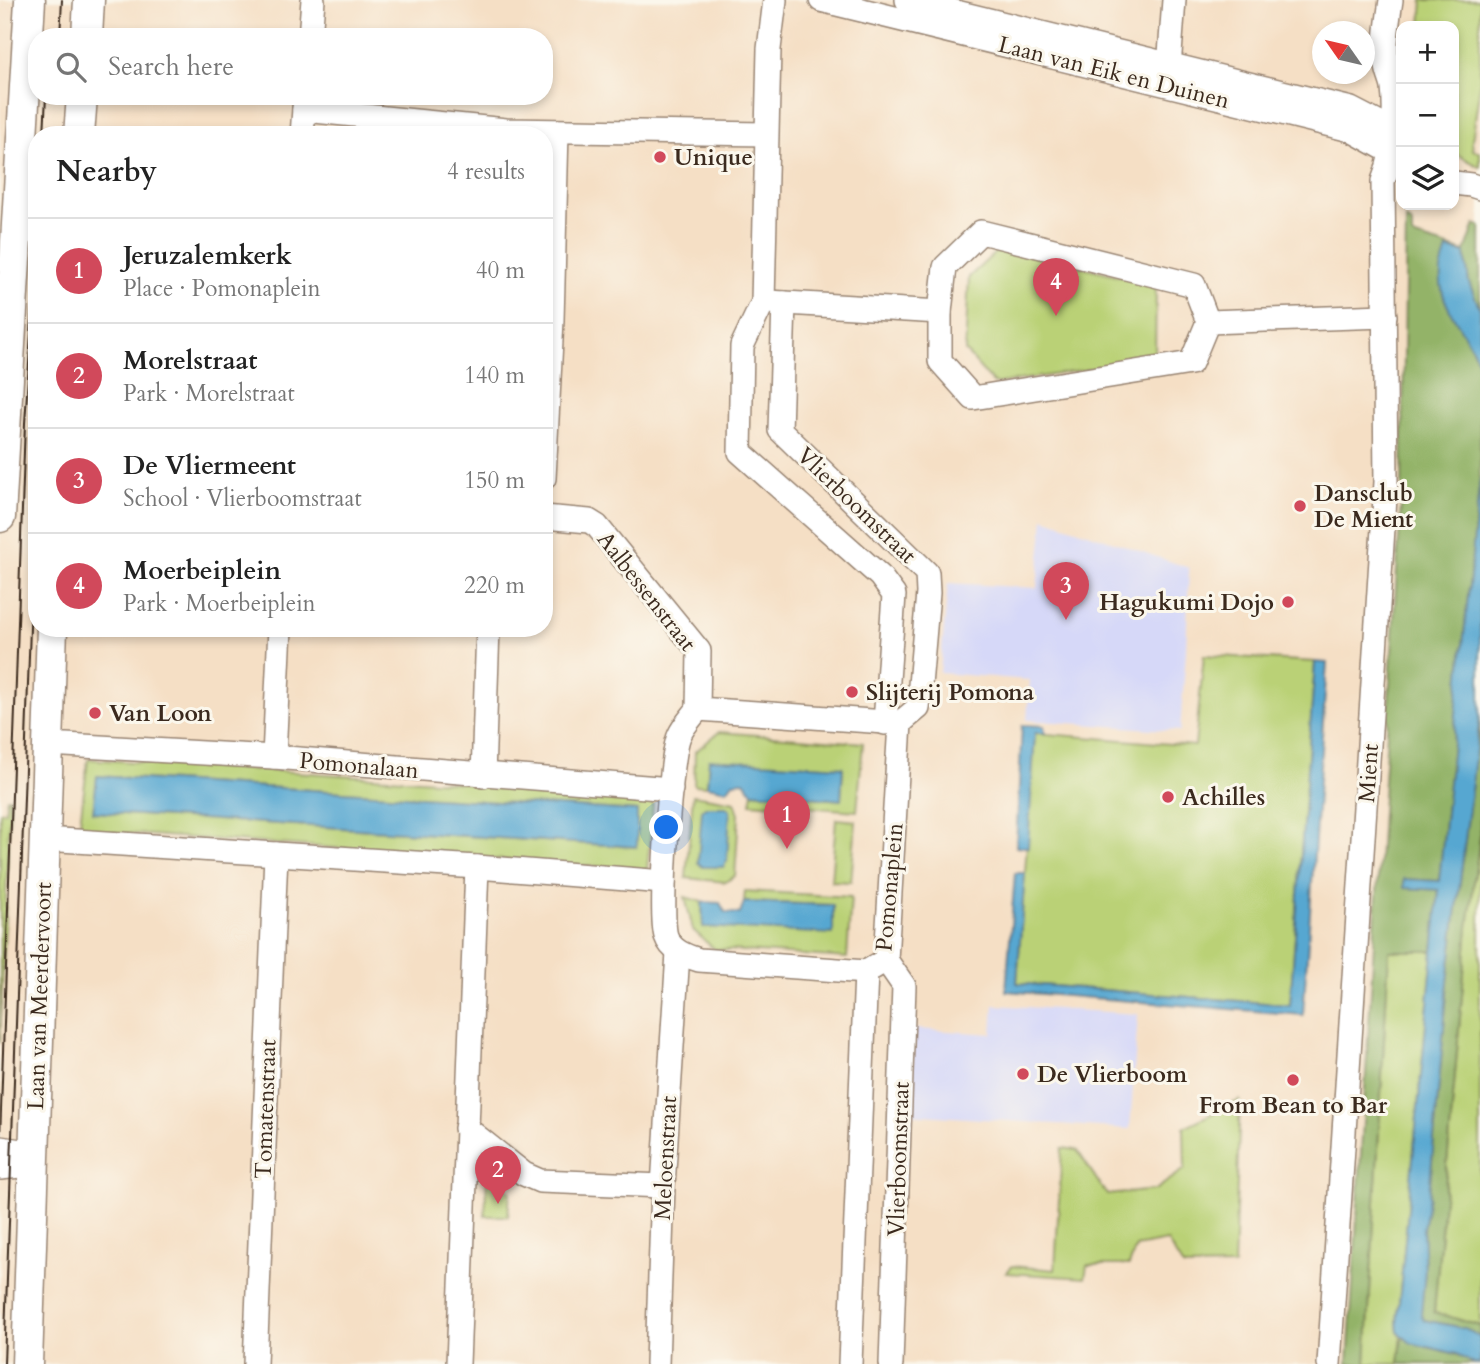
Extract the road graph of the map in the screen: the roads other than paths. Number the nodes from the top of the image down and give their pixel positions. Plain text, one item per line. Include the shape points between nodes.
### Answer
1 (30, 0) edge
2 (89, 0) edge
3 (313, 0) edge
4 (775, 0) edge
5 (821, 0) edge
6 (907, 0) edge
7 (1174, 0) edge
8 (1391, 0) edge
9 (87, 28) edge
10 (311, 28) edge
11 (1168, 75) junction
12 (81, 105) edge
13 (304, 105) edge
14 (318, 105) edge
15 (80, 126) edge
16 (303, 126) edge
17 (464, 126) edge
18 (553, 132) edge
19 (557, 132) junction
20 (766, 134) junction
21 (1390, 142) edge
22 (553, 282) edge
23 (774, 303) junction
24 (940, 312) junction
25 (1385, 316) junction
26 (1208, 322) junction
27 (5, 336) edge
28 (3, 394) edge
29 (0, 517) edge
30 (553, 518) edge
31 (52, 637) edge
32 (280, 637) edge
33 (488, 637) edge
34 (698, 709) junction
35 (892, 723) junction
36 (48, 744) junction
37 (274, 757) junction
38 (483, 776) junction
39 (670, 789) junction
40 (45, 839) junction
41 (276, 854) junction
42 (477, 867) junction
43 (664, 882) junction
44 (678, 953) junction
45 (876, 966) junction
46 (466, 1128) junction
47 (0, 1148) edge
48 (34, 1158) junction
49 (0, 1168) edge
50 (663, 1186) junction
51 (27, 1364) edge
52 (255, 1364) edge
53 (458, 1364) edge
54 (657, 1364) edge
55 (850, 1364) edge
56 (891, 1364) edge
57 (1329, 1364) edge

1 - 27 street
2 - 9 street
3 - 10 street
4 - 20 street, Vlierboomstraat
5 - 11 street, Laan van Eik en Duinen
6 - 11 street, Laan van Eik en Duinen
7 - 11 street
8 - 21 street, Mient via 1387,27 1387,66 1393,88
11 - 21 street, Laan van Eik en Duinen via 1351,109
12 - 15 street
13 - 16 street
14 - 17 street
18 - 19 street
19 - 20 street
19 - 22 street
20 - 23 street, Vlierboomstraat
21 - 25 street, Mient via 1375,166 1383,181
23 - 24 street
23 - 35 street, Vlierboomstraat via 780,430 927,573 918,708
23 - 35 street, Vlierboomstraat via 742,346 740,452 880,576 894,595
24 - 26 street via 944,267 981,232 1194,285
24 - 26 street via 940,361 973,398 1191,363
25 - 26 street
25 - 57 street, Mient via 1386,482
27 - 28 street
28 - 29 street
30 - 34 street, Aalbessenstraat via 597,526 699,651
31 - 36 street, Laan van Meerdervoort
32 - 37 street
33 - 38 street
34 - 35 street
34 - 39 street via 679,736
35 - 45 street, Pomonaplein
36 - 37 street, Pomonalaan
36 - 40 street, Laan van Meerdervoort
37 - 38 street, Pomonalaan
38 - 39 street, Pomonalaan
39 - 43 street
40 - 41 street
40 - 48 street, Laan van Meerdervoort
41 - 42 street
41 - 52 street, Tomatenstraat
42 - 43 street
42 - 46 street
43 - 44 street via 666,936
44 - 45 street, Pomonaplein via 699,960
44 - 50 street, Meloenstraat
45 - 55 street, Vlierboomstraat
45 - 56 street, Vlierboomstraat via 904,986
46 - 50 street via 524,1174 540,1181
46 - 53 street
47 - 48 street
48 - 49 street via 20,1166
48 - 51 street, Laan van Meerdervoort
50 - 54 street, Meloenstraat

